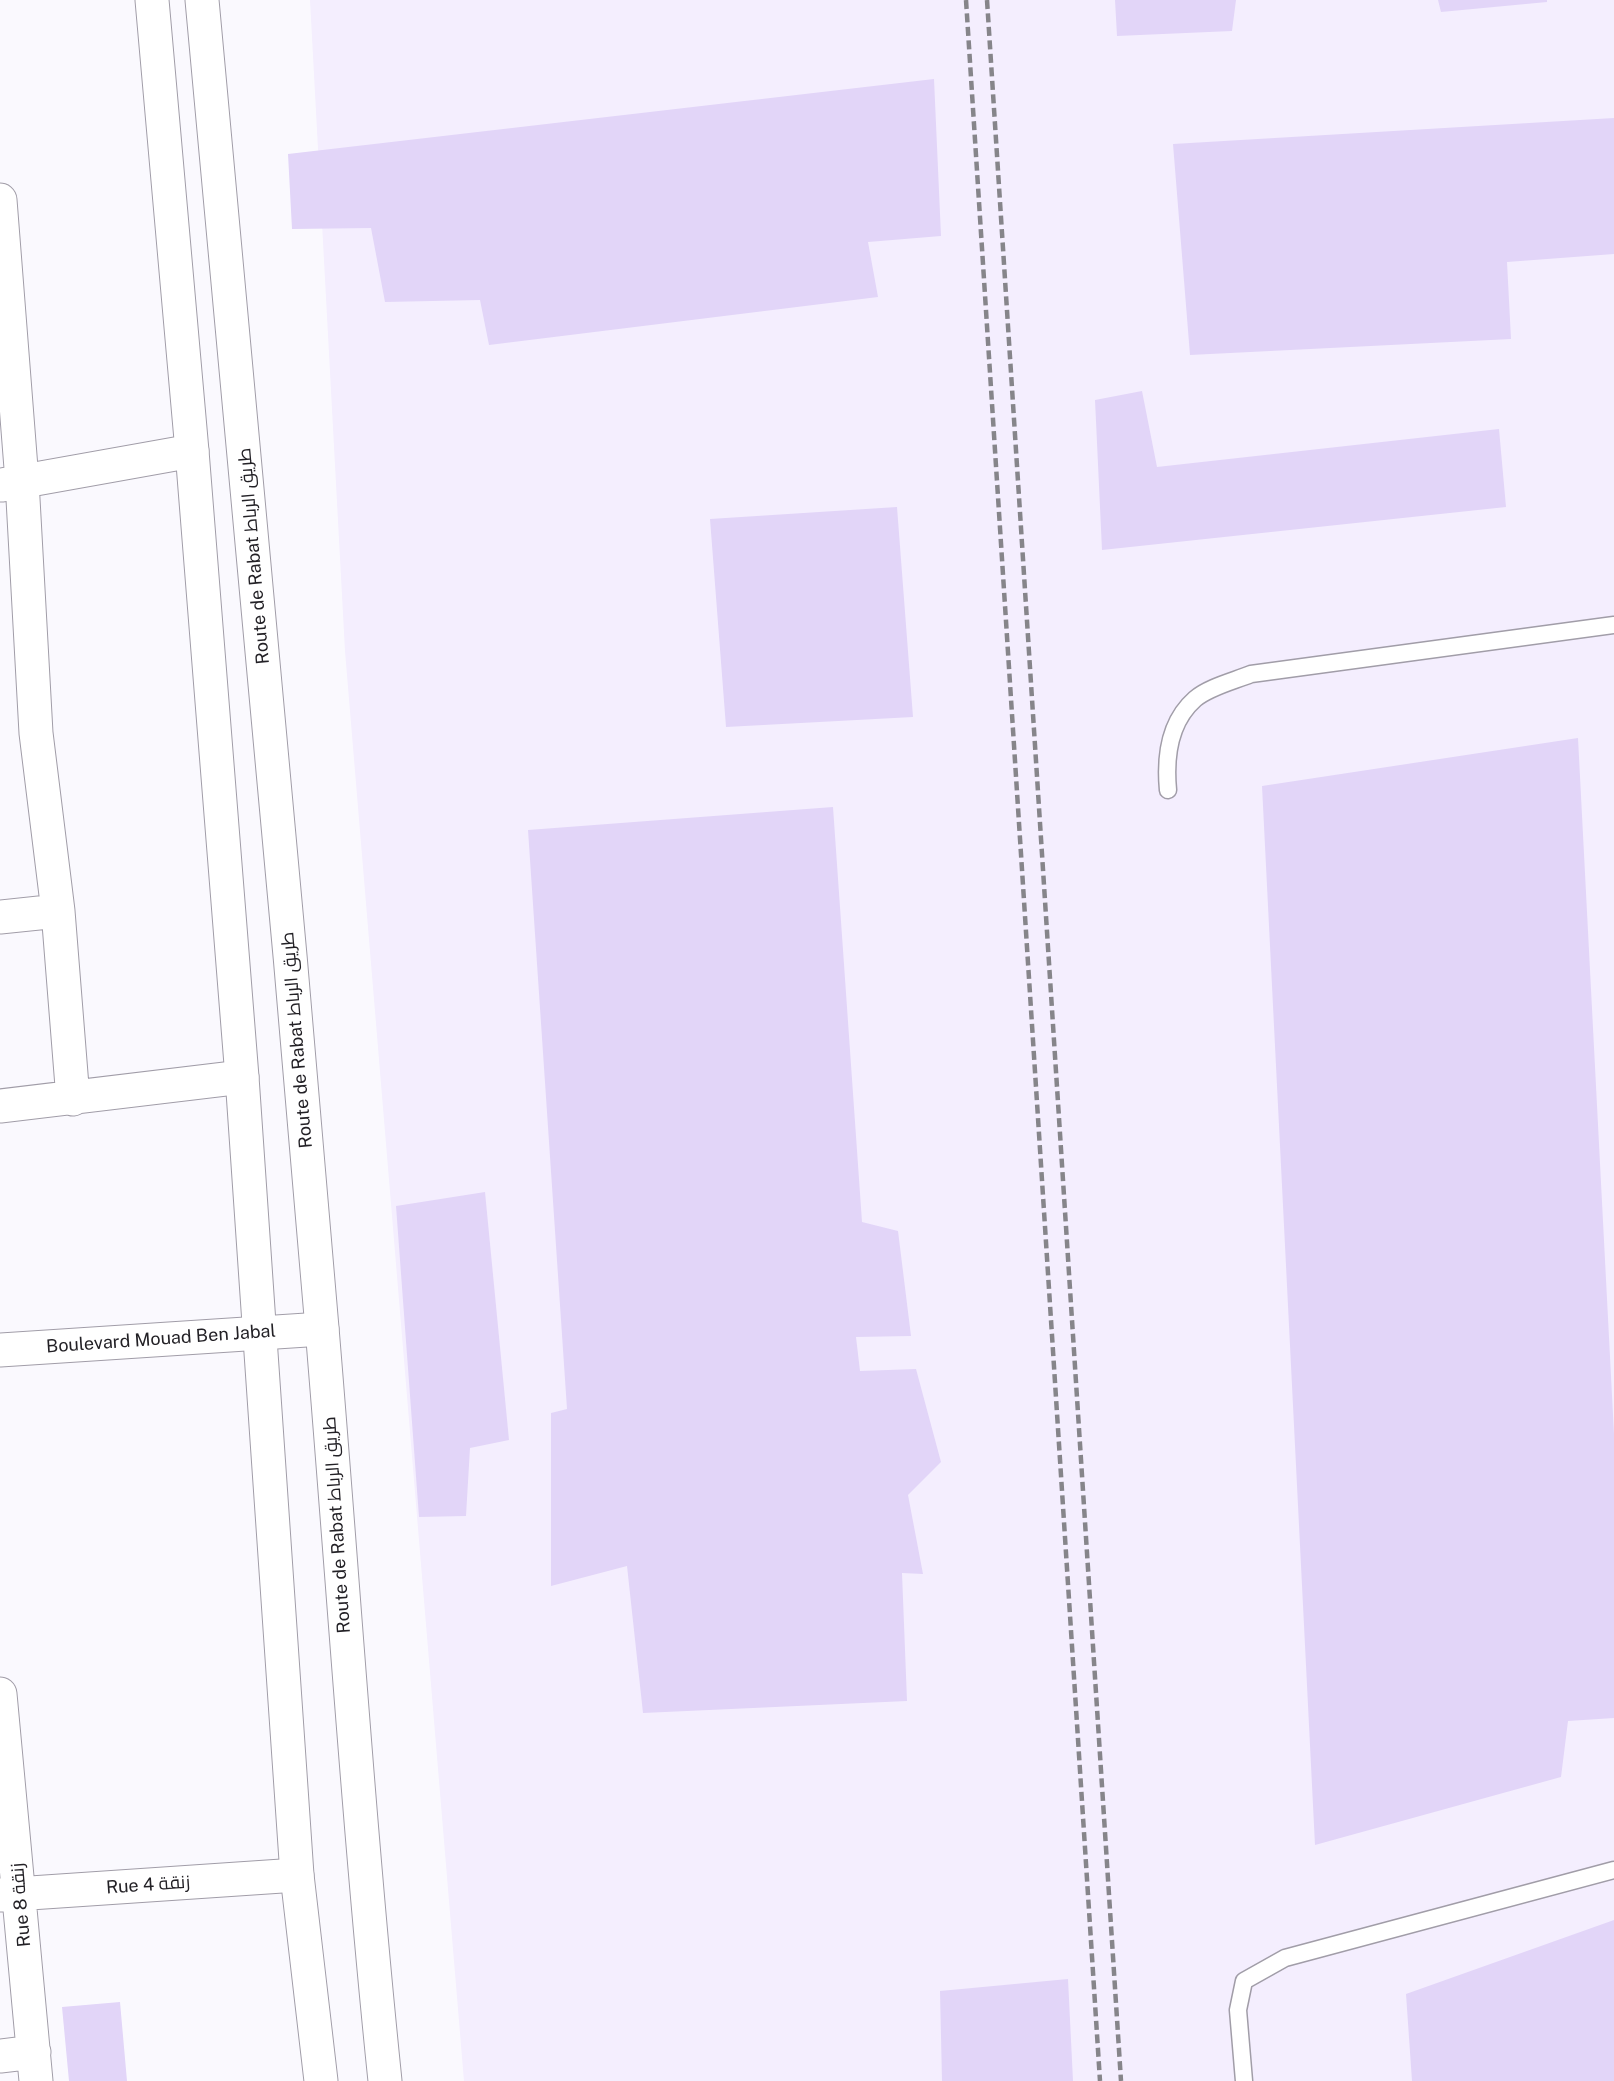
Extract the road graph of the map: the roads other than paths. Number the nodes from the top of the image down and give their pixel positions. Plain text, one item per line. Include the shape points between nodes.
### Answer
1 (152, 0) edge
2 (202, 0) edge
3 (0, 200) edge
4 (192, 451) junction
5 (11, 483) edge
6 (1614, 625) edge
7 (1168, 790) dead end
8 (58, 910) junction
9 (0, 917) edge
10 (242, 1077) junction
11 (73, 1099) junction
12 (0, 1106) edge
13 (322, 1329) junction
14 (260, 1332) junction
15 (0, 1350) edge
16 (0, 1694) edge
17 (2, 1737) edge
18 (1614, 1870) edge
19 (297, 1875) junction
20 (10, 1894) edge
21 (0, 2055) edge
22 (35, 2066) edge
23 (321, 2081) edge
24 (385, 2081) edge
25 (1244, 2081) edge

1 - 4 main road
2 - 13 main road, Route de Rabat طريق الرباط
3 - 5 main road
4 - 5 main road
4 - 10 main road
5 - 8 main road
6 - 7 lane via 1251,674 1196,698 1185,710 1168,745
8 - 9 main road
8 - 11 main road
10 - 11 main road
10 - 14 main road
11 - 12 main road
13 - 14 main road, Boulevard Mouad Ben Jabal
13 - 24 main road, Route de Rabat طريق الرباط via 364,1875
14 - 15 main road, Boulevard Mouad Ben Jabal
14 - 19 main road
16 - 17 main road, Rue 8 زنقة
17 - 20 main road, Rue 8 زنقة
18 - 25 lane via 1285,1958 1244,1981 1238,2010
19 - 20 main road, Rue 4 زنقة
19 - 23 main road
20 - 22 main road, Rue 8 زنقة
21 - 22 main road

